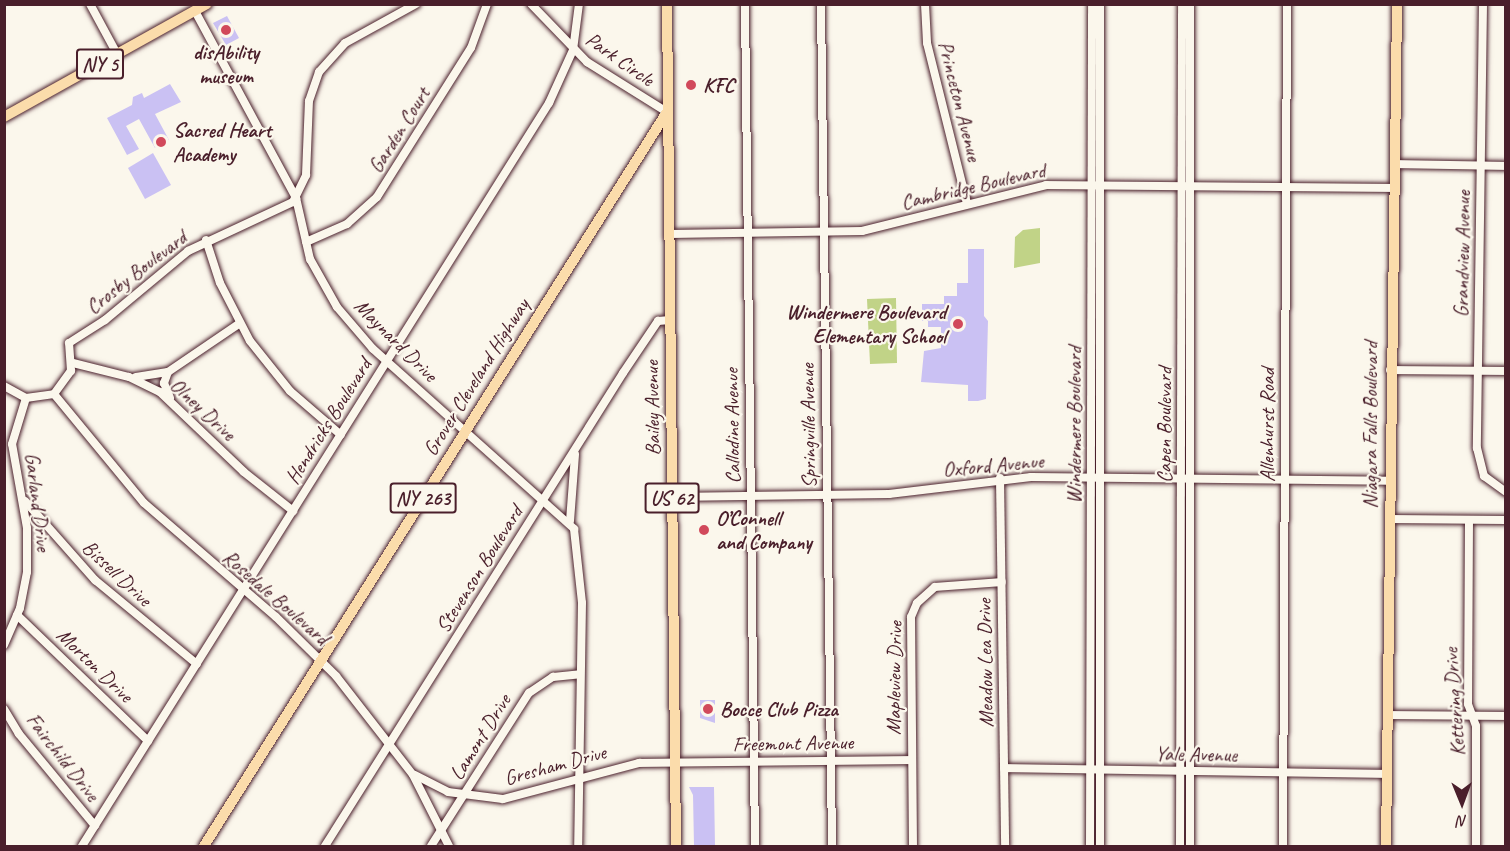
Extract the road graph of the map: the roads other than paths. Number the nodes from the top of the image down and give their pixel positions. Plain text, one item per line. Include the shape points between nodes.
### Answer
1 (90, 4) edge
2 (207, 4) edge
3 (416, 4) edge
4 (487, 4) edge
5 (531, 4) edge
6 (579, 4) edge
7 (667, 4) edge
8 (745, 4) edge
9 (820, 4) edge
10 (925, 4) edge
11 (1092, 4) edge
12 (1100, 4) edge
13 (1182, 4) edge
14 (1190, 4) edge
15 (1287, 4) edge
16 (1397, 4) edge
17 (1483, 4) edge
18 (195, 11) junction
19 (573, 50) junction
20 (117, 54) junction
21 (667, 112) junction
22 (4, 117) edge
23 (643, 149) junction
24 (669, 150) junction
25 (1395, 164) junction
26 (1481, 165) junction
27 (1506, 166) edge
28 (1096, 186) junction
29 (1186, 187) junction
30 (1286, 187) junction
31 (1394, 188) junction
32 (296, 198) junction
33 (967, 204) junction
34 (824, 231) junction
35 (748, 232) junction
36 (670, 234) junction
37 (206, 240) junction
38 (306, 242) junction
39 (670, 320) junction
40 (240, 323) junction
41 (387, 361) junction
42 (73, 363) junction
43 (1390, 370) junction
44 (1478, 371) junction
45 (1506, 371) edge
46 (168, 372) junction
47 (129, 377) junction
48 (4, 386) edge
49 (54, 394) junction
50 (26, 398) junction
51 (170, 399) junction
52 (466, 430) junction
53 (341, 435) junction
54 (576, 450) junction
55 (1000, 478) junction
56 (1096, 478) junction
57 (1186, 478) junction
58 (1284, 479) junction
59 (1389, 481) junction
60 (1506, 492) edge
61 (827, 496) junction
62 (672, 497) junction
63 (751, 497) junction
64 (23, 499) junction
65 (545, 499) junction
66 (293, 511) junction
67 (1389, 519) junction
68 (1469, 520) junction
69 (1506, 520) edge
70 (570, 521) junction
71 (43, 525) junction
72 (27, 528) junction
73 (1002, 582) junction
74 (243, 589) junction
75 (17, 615) junction
76 (4, 645) edge
77 (321, 660) junction
78 (197, 664) junction
79 (580, 674) junction
80 (4, 709) edge
81 (1388, 715) junction
82 (1471, 716) junction
83 (1506, 716) edge
84 (148, 741) junction
85 (389, 745) junction
86 (911, 760) junction
87 (675, 761) junction
88 (831, 761) junction
89 (754, 762) junction
90 (1004, 768) junction
91 (1090, 770) junction
92 (1100, 770) junction
93 (1180, 772) junction
94 (1190, 772) junction
95 (1283, 772) junction
96 (1387, 774) junction
97 (413, 775) junction
98 (577, 778) junction
99 (465, 796) junction
100 (95, 826) junction
101 (442, 830) junction
102 (82, 846) edge
103 (204, 846) edge
104 (325, 846) edge
105 (431, 846) edge
106 (449, 846) edge
107 (578, 846) edge
108 (676, 846) edge
109 (755, 846) edge
110 (832, 846) edge
111 (913, 846) edge
112 (1005, 846) edge
113 (1090, 846) edge
114 (1100, 846) edge
115 (1180, 846) edge
116 (1190, 846) edge
117 (1283, 846) edge
118 (1386, 846) edge
119 (1476, 846) edge

1 - 20 street
2 - 18 main road, NY 5
3 - 32 street via 345,43 319,72 309,101 306,175
4 - 38 street, Garden Court via 471,48 377,197 347,224
5 - 19 street, Park Circle
6 - 19 street, Hendricks Boulevard
7 - 21 main road, Bailey Avenue / US 62
8 - 35 street, Callodine Avenue
9 - 34 street, Springville Avenue
10 - 33 street, Princeton Avenue via 927,43
11 - 28 street, Windermere Boulevard
12 - 28 street, Windermere Boulevard
13 - 29 street, Capen Boulevard
14 - 29 street, Capen Boulevard
15 - 30 street, Allenhurst Road
16 - 25 main road, Niagara Falls Boulevard
17 - 26 street, Grandview Avenue
18 - 20 main road, NY 5
18 - 32 street, Maynard Drive
19 - 21 street, Park Circle
19 - 41 street, Hendricks Boulevard via 549,104
20 - 22 main road, NY 5
21 - 23 main road, Grover Cleveland Highway / NY 263
21 - 24 main road, Bailey Avenue / US 62
23 - 24 main road via 659,142
23 - 52 main road, Grover Cleveland Highway / NY 263
24 - 36 main road, Bailey Avenue / US 62
25 - 26 street
25 - 31 main road, Niagara Falls Boulevard
26 - 27 street
26 - 44 street, Grandview Avenue
28 - 29 street, Cambridge Boulevard
28 - 33 street, Cambridge Boulevard via 1046,185
28 - 56 street, Windermere Boulevard
29 - 30 street, Cambridge Boulevard
29 - 57 street, Capen Boulevard
30 - 31 street, Cambridge Boulevard
30 - 58 street, Allenhurst Road
31 - 43 main road, Niagara Falls Boulevard
32 - 37 street, Crosby Boulevard via 287,207
32 - 38 street, Maynard Drive
33 - 34 street, Cambridge Boulevard via 862,231
34 - 35 street, Cambridge Boulevard
34 - 61 street, Springville Avenue
35 - 36 street, Cambridge Boulevard
35 - 63 street, Callodine Avenue
36 - 39 main road, Bailey Avenue / US 62
37 - 40 street
37 - 42 street, Crosby Boulevard via 69,343
38 - 41 street, Maynard Drive via 337,307
39 - 54 street, Stevenson Boulevard via 658,321
39 - 62 main road, Bailey Avenue / US 62
40 - 46 street
40 - 53 street via 283,383
41 - 52 street, Maynard Drive
41 - 53 street, Hendricks Boulevard
42 - 47 street, Olney Drive
42 - 49 street, Crosby Boulevard via 69,378
43 - 44 street
43 - 59 main road, Niagara Falls Boulevard
44 - 45 street
44 - 60 street, Grandview Avenue via 1478,460 1488,481
46 - 47 street
46 - 51 street via 164,383
47 - 51 street, Olney Drive
48 - 50 street
49 - 50 street
49 - 74 street, Rosedale Boulevard via 144,503
50 - 64 street, Garland Drive via 12,444
51 - 66 street, Olney Drive via 244,472
52 - 65 street, Maynard Drive
52 - 77 main road, Grover Cleveland Highway / NY 263
53 - 66 street, Hendricks Boulevard
54 - 65 street, Stevenson Boulevard
54 - 70 street
55 - 56 street, Oxford Avenue
55 - 61 street, Oxford Avenue via 902,492
55 - 73 street, Meadow Lea Drive
56 - 57 street, Oxford Avenue
56 - 91 street, Windermere Boulevard
56 - 92 street, Windermere Boulevard
57 - 58 street, Oxford Avenue
57 - 93 street, Capen Boulevard
57 - 94 street, Capen Boulevard
58 - 59 street, Oxford Avenue
58 - 95 street, Allenhurst Road
59 - 67 main road, Niagara Falls Boulevard
61 - 63 street, Oxford Avenue
61 - 88 street, Springville Avenue
62 - 63 street, Oxford Avenue
62 - 87 main road, Bailey Avenue / US 62
63 - 89 street, Callodine Avenue
64 - 71 street, Bissell Drive
64 - 72 street, Garland Drive
65 - 70 street, Maynard Drive
65 - 85 street, Stevenson Boulevard
66 - 74 street, Hendricks Boulevard
67 - 68 street
67 - 81 main road, Niagara Falls Boulevard
68 - 69 street
68 - 82 street, Kettering Drive
70 - 79 street via 582,583
71 - 72 street
71 - 78 street, Bissell Drive via 109,592
72 - 75 street, Garland Drive via 27,572
73 - 86 street, Mapleview Drive via 942,585 928,591 914,610
73 - 90 street, Meadow Lea Drive
74 - 77 street, Rosedale Boulevard
74 - 78 street, Hendricks Boulevard
75 - 76 street, Garland Drive
75 - 84 street, Morton Drive
77 - 85 street, Rosedale Boulevard
77 - 103 main road, Grover Cleveland Highway / NY 263
78 - 84 street, Hendricks Boulevard
79 - 98 street
79 - 99 street, Lamont Drive via 553,677 529,693
80 - 100 street, Fairchild Drive via 19,734
81 - 82 street
81 - 96 main road, Niagara Falls Boulevard
82 - 83 street
82 - 119 street, Kettering Drive via 1476,726
84 - 100 street, Hendricks Boulevard
85 - 97 street, Rosedale Boulevard
85 - 104 street, Stevenson Boulevard
86 - 88 street, Freemont Avenue
86 - 111 street, Mapleview Drive
87 - 89 street, Freemont Avenue
87 - 98 street, Gresham Drive via 621,766
87 - 108 main road, Bailey Avenue / US 62
88 - 89 street, Freemont Avenue
88 - 110 street, Springville Avenue
89 - 109 street, Callodine Avenue
90 - 91 street, Yale Avenue
90 - 112 street, Meadow Lea Drive
91 - 92 street, Yale Avenue
91 - 113 street, Windermere Boulevard
92 - 93 street, Yale Avenue
92 - 114 street, Windermere Boulevard
93 - 94 street, Yale Avenue
93 - 115 street, Capen Boulevard
94 - 95 street, Yale Avenue
94 - 116 street, Capen Boulevard
95 - 96 street, Yale Avenue
95 - 117 street, Allenhurst Road
96 - 118 main road, Niagara Falls Boulevard
97 - 99 street, Gresham Drive
97 - 101 street, Rosedale Boulevard
98 - 99 street, Gresham Drive via 518,798
98 - 107 street
99 - 101 street, Lamont Drive
100 - 102 street, Hendricks Boulevard
101 - 105 street, Lamont Drive
101 - 106 street, Rosedale Boulevard

